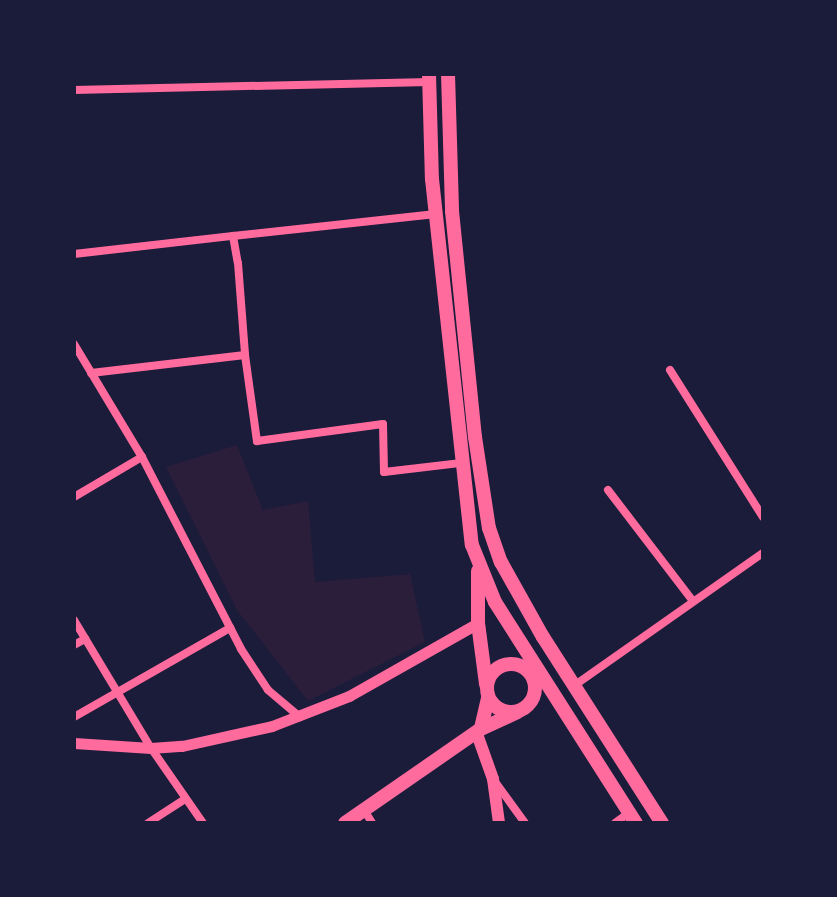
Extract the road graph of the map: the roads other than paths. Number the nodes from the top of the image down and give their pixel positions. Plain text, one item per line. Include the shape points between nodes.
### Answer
1 (448, 74) edge
2 (430, 78) edge
3 (349, 79) edge
4 (74, 90) edge
5 (436, 214) junction
6 (233, 236) junction
7 (74, 254) edge
8 (74, 344) edge
9 (245, 355) junction
10 (670, 370) dead end
11 (91, 373) junction
12 (142, 457) junction
13 (461, 463) junction
14 (608, 490) dead end
15 (74, 497) edge
16 (763, 517) edge
17 (763, 553) edge
18 (478, 567) junction
19 (692, 600) junction
20 (74, 620) edge
21 (478, 623) junction
22 (230, 628) junction
23 (85, 639) junction
24 (74, 645) edge
25 (521, 666) junction
26 (538, 669) junction
27 (572, 680) junction
28 (117, 690) junction
29 (487, 691) junction
30 (553, 695) junction
31 (531, 702) junction
32 (518, 712) junction
33 (74, 717) edge
34 (300, 717) junction
35 (479, 732) junction
36 (74, 743) edge
37 (151, 748) junction
38 (493, 779) junction
39 (185, 799) junction
40 (368, 817) edge
41 (632, 818) edge
42 (148, 823) edge
43 (203, 823) edge
44 (345, 823) edge
45 (499, 823) edge
46 (525, 823) edge
47 (615, 823) edge
48 (662, 823) edge

1 - 27 main road via 452,211 483,503 501,562
2 - 3 street
2 - 5 main road
3 - 4 street
5 - 6 street
5 - 13 main road
6 - 7 street
6 - 9 street
8 - 11 street
9 - 11 street
9 - 13 street via 257,441 383,424 384,472
10 - 16 street
11 - 12 street
12 - 15 street
12 - 22 street
13 - 18 main road
14 - 19 street
17 - 19 street
18 - 21 main road
18 - 26 main road
19 - 27 street via 591,674
20 - 23 street
21 - 29 main road
21 - 34 street via 349,696
22 - 28 street
22 - 34 street via 268,690
23 - 24 street
23 - 28 street
25 - 26 main road
25 - 29 main road via 502,665 489,676
25 - 31 main road via 535,686
26 - 27 main road
26 - 30 main road
27 - 30 main road
27 - 48 main road
28 - 33 street
28 - 37 street
29 - 32 main road via 500,710
29 - 35 main road
30 - 31 main road
30 - 41 main road
31 - 32 main road
32 - 35 main road
34 - 37 street via 213,741
35 - 38 main road
35 - 40 main road
36 - 37 street
37 - 39 street
38 - 45 main road
38 - 46 street
39 - 42 street
39 - 43 street
40 - 44 main road
41 - 47 street

